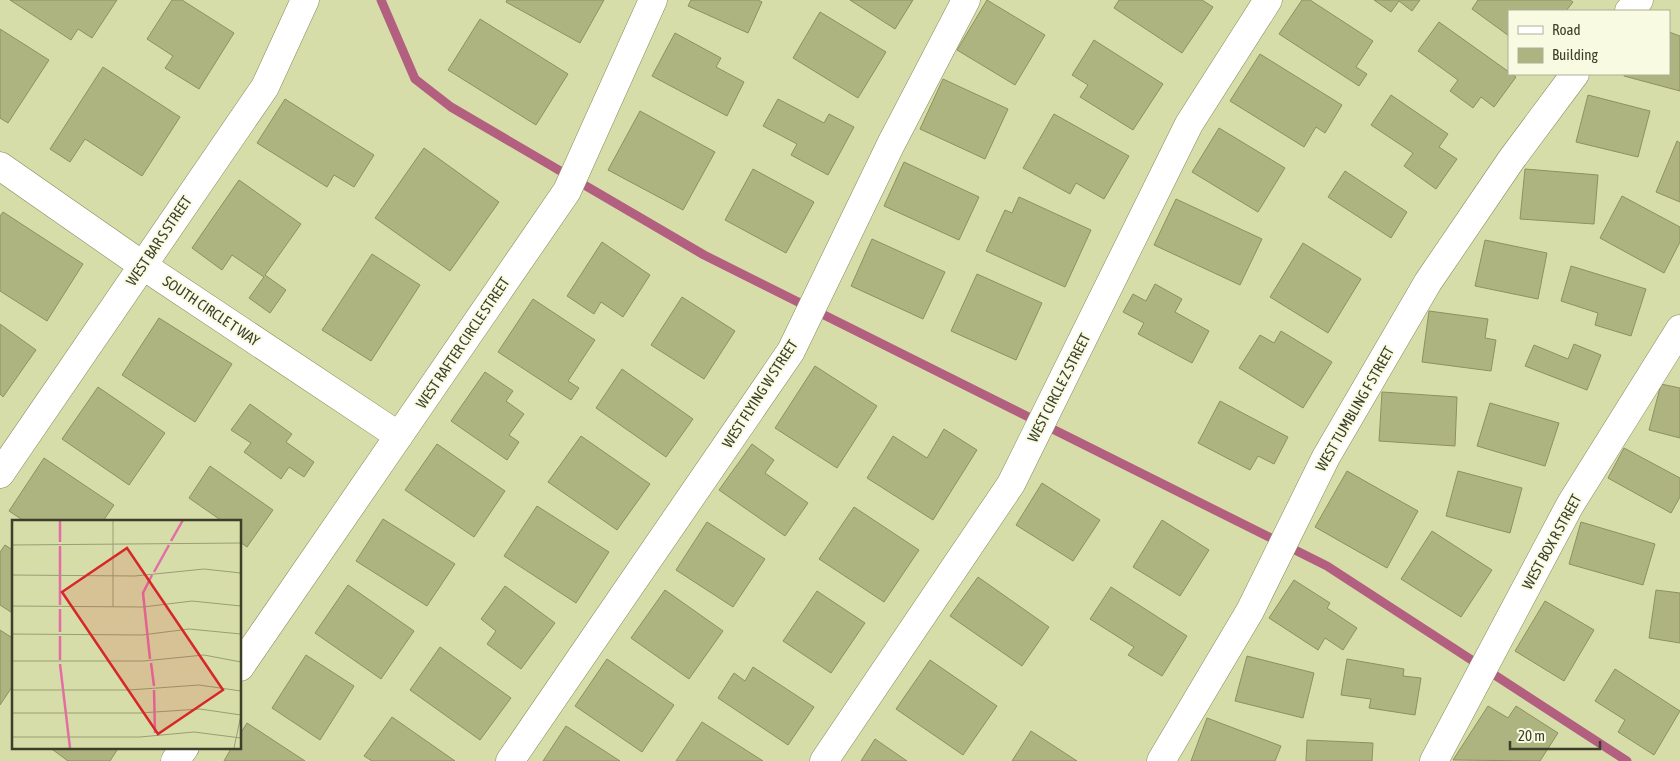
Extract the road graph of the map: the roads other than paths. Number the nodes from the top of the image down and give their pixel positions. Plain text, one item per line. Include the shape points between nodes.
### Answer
1 (305, 0) edge
2 (652, 0) edge
3 (966, 0) edge
4 (1268, 0) edge
5 (1639, 0) edge
6 (1630, 10) edge
7 (1574, 75) edge
8 (0, 166) edge
9 (142, 266) junction
10 (1680, 329) edge
11 (399, 436) junction
12 (0, 474) edge
13 (241, 666) edge
14 (184, 748) edge
15 (175, 761) edge
16 (510, 761) edge
17 (824, 761) edge
18 (1161, 761) edge
19 (1434, 761) edge

1 - 9 street, WEST BAR S STREET via 265,87
2 - 11 street, WEST RAFTER CIRCLE STREET via 567,191
3 - 16 street, WEST FLYING W STREET via 891,144 791,351
4 - 17 street, WEST CIRCLE Z STREET via 1189,124 1010,484
5 - 6 street
7 - 18 street, WEST TUMBLING F STREET via 1511,160 1428,282 1326,457 1250,611
8 - 9 street, SOUTH CIRCLE T WAY
9 - 11 street, SOUTH CIRCLE T WAY
9 - 12 street, WEST BAR S STREET
10 - 19 street, WEST BOX R STREET via 1570,505
11 - 13 street, WEST RAFTER CIRCLE STREET
14 - 15 street

